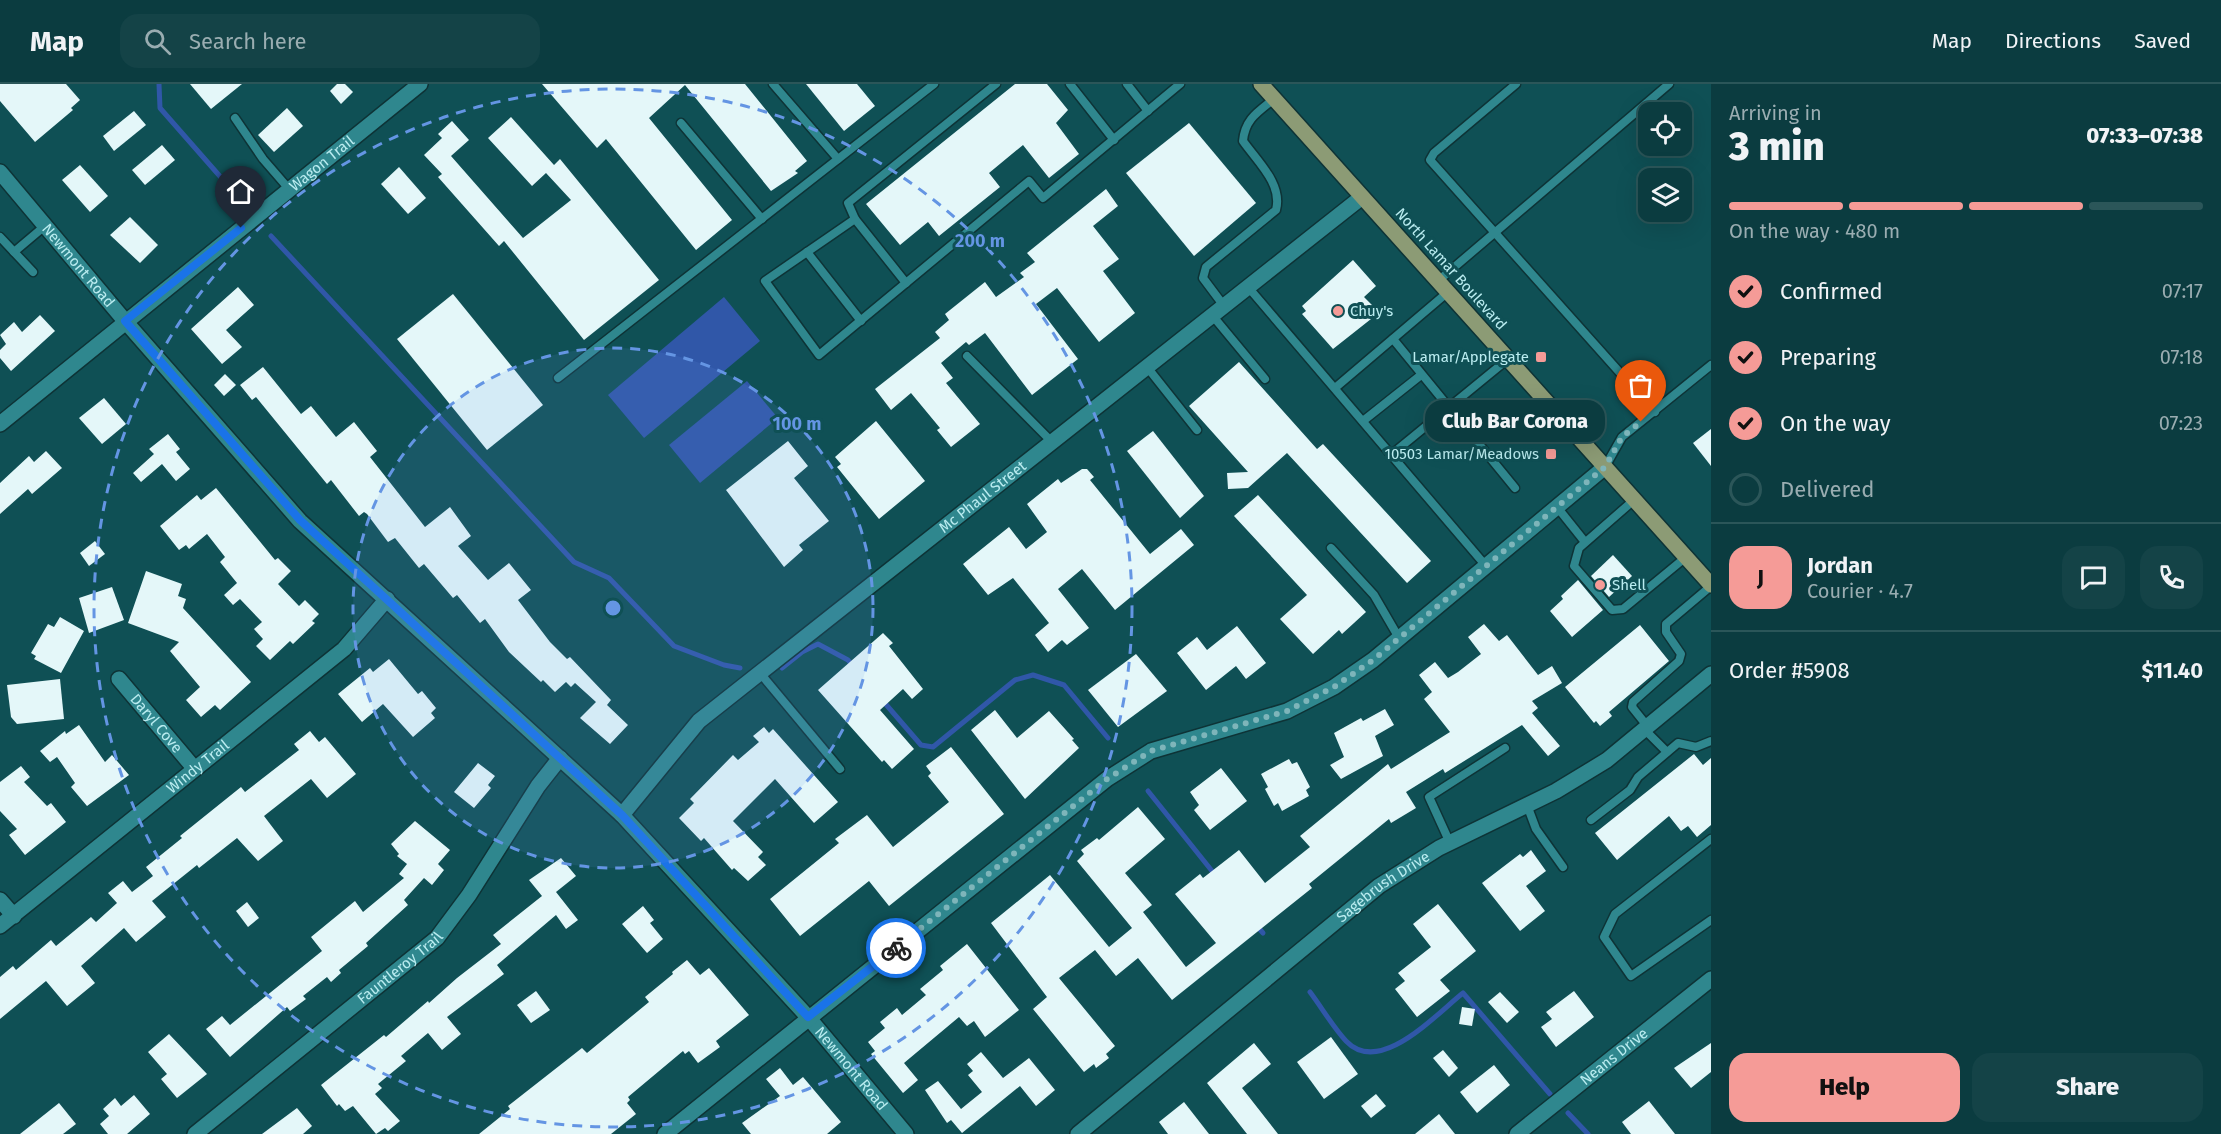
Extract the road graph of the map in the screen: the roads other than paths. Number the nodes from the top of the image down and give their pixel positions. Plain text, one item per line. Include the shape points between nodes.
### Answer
1 (420, 84) edge
2 (773, 84) edge
3 (934, 84) edge
4 (996, 84) edge
5 (1070, 84) edge
6 (1127, 84) edge
7 (1180, 84) edge
8 (1261, 84) edge
9 (1516, 84) edge
10 (1669, 84) edge
11 (1274, 99) junction
12 (1148, 111) junction
13 (235, 118) dead end
14 (681, 123) dead end
15 (1114, 140) junction
16 (838, 159) junction
17 (0, 172) edge
18 (289, 189) junction
19 (1362, 197) junction
20 (762, 219) junction
21 (855, 219) junction
22 (46, 225) junction
23 (1494, 234) junction
24 (0, 237) edge
25 (14, 252) junction
26 (807, 252) junction
27 (33, 272) dead end
28 (906, 283) junction
29 (1248, 287) junction
30 (1443, 287) junction
31 (1218, 311) junction
32 (125, 321) junction
33 (861, 321) junction
34 (1392, 339) junction
35 (967, 357) dead end
36 (1508, 359) junction
37 (1711, 365) edge
38 (1147, 367) junction
39 (1420, 375) junction
40 (558, 378) dead end
41 (1265, 379) dead end
42 (1335, 388) junction
43 (1447, 409) junction
44 (1655, 412) junction
45 (1363, 421) junction
46 (0, 424) edge
47 (1197, 430) dead end
48 (1052, 442) junction
49 (1392, 454) junction
50 (1605, 467) junction
51 (1515, 488) dead end
52 (1634, 500) junction
53 (1557, 507) junction
54 (1585, 542) junction
55 (1331, 548) dead end
56 (1686, 557) junction
57 (1486, 566) junction
58 (1711, 586) edge
59 (387, 599) junction
60 (1399, 638) junction
61 (760, 673) junction
62 (1711, 674) edge
63 (119, 679) dead end
64 (1647, 729) junction
65 (1711, 741) edge
66 (1505, 748) dead end
67 (1667, 752) junction
68 (560, 758) junction
69 (194, 768) junction
70 (840, 769) dead end
71 (1527, 805) junction
72 (622, 815) junction
73 (1591, 820) dead end
74 (1711, 839) edge
75 (1449, 843) junction
76 (1563, 867) dead end
77 (0, 900) edge
78 (14, 916) junction
79 (1711, 920) edge
80 (0, 926) edge
81 (1711, 979) edge
82 (808, 1017) junction
83 (195, 1134) edge
84 (665, 1134) edge
85 (906, 1134) edge
86 (1078, 1134) edge
87 (1516, 1134) edge

1 - 18 street, Wagon Trail
2 - 16 lane
3 - 16 lane
4 - 21 lane via 849,203
5 - 15 lane
6 - 12 lane
7 - 12 lane
8 - 11 main road, North Lamar Boulevard
9 - 23 lane via 1430,160
10 - 23 lane
11 - 19 main road, North Lamar Boulevard
11 - 31 lane via 1249,118 1243,141 1276,186 1279,200 1276,210 1206,267 1203,278
12 - 15 lane
13 - 18 lane
14 - 20 lane
15 - 28 lane via 1044,198 1029,181
16 - 20 lane
17 - 22 street, Newmont Road
18 - 32 street, Wagon Trail
19 - 29 street, Mc Phaul Street
19 - 30 main road, North Lamar Boulevard
20 - 40 lane
21 - 26 lane
21 - 28 lane
22 - 25 lane
22 - 32 street, Newmont Road
23 - 30 lane
23 - 44 lane
24 - 25 lane
25 - 27 lane
26 - 33 lane
26 - 33 lane via 765,281 819,355
28 - 33 lane
29 - 31 street, Mc Phaul Street
29 - 42 lane
30 - 34 lane
30 - 36 main road, North Lamar Boulevard
31 - 38 street, Mc Phaul Street
31 - 41 lane
32 - 46 street, Wagon Trail
32 - 59 street, Newmont Road via 300,520
34 - 39 lane
34 - 42 lane
35 - 48 lane
36 - 43 lane
36 - 50 main road, North Lamar Boulevard
37 - 44 lane
38 - 47 lane
38 - 48 street, Mc Phaul Street
39 - 43 lane
39 - 45 lane
42 - 45 lane
43 - 49 lane
43 - 51 lane
44 - 50 lane via 1622,437
45 - 49 lane
48 - 61 street, Mc Phaul Street
49 - 57 lane
50 - 52 main road, North Lamar Boulevard
50 - 53 street
52 - 54 lane
52 - 56 main road, North Lamar Boulevard
53 - 54 lane
53 - 57 street
54 - 56 lane via 1574,566 1612,610 1623,609
55 - 60 lane via 1374,595
56 - 58 main road, North Lamar Boulevard
57 - 60 street
58 - 64 lane via 1666,624 1666,632 1682,654 1633,702 1632,707
59 - 68 street, Newmont Road
59 - 69 street, Windy Trail via 344,649
60 - 82 street via 1334,687 1287,711 1151,751 1107,779
61 - 70 lane
61 - 72 street, Mc Phaul Street via 699,722
62 - 64 street, Sagebrush Drive
63 - 69 street, Daryl Cove
64 - 67 lane
64 - 71 street, Sagebrush Drive via 1607,760
65 - 67 lane via 1702,747 1678,743
66 - 75 lane via 1429,797
67 - 73 lane via 1638,777 1630,790
68 - 72 street, Newmont Road
68 - 83 street, Fauntleroy Trail via 436,938
69 - 78 street, Windy Trail
71 - 75 street, Sagebrush Drive
71 - 76 lane via 1536,829
72 - 82 street, Newmont Road
74 - 79 lane via 1615,914 1604,937 1631,976
75 - 86 street, Sagebrush Drive via 1379,886
77 - 78 street
78 - 80 street, Windy Trail
81 - 87 street, Neans Drive
82 - 84 street
82 - 85 street, Newmont Road

